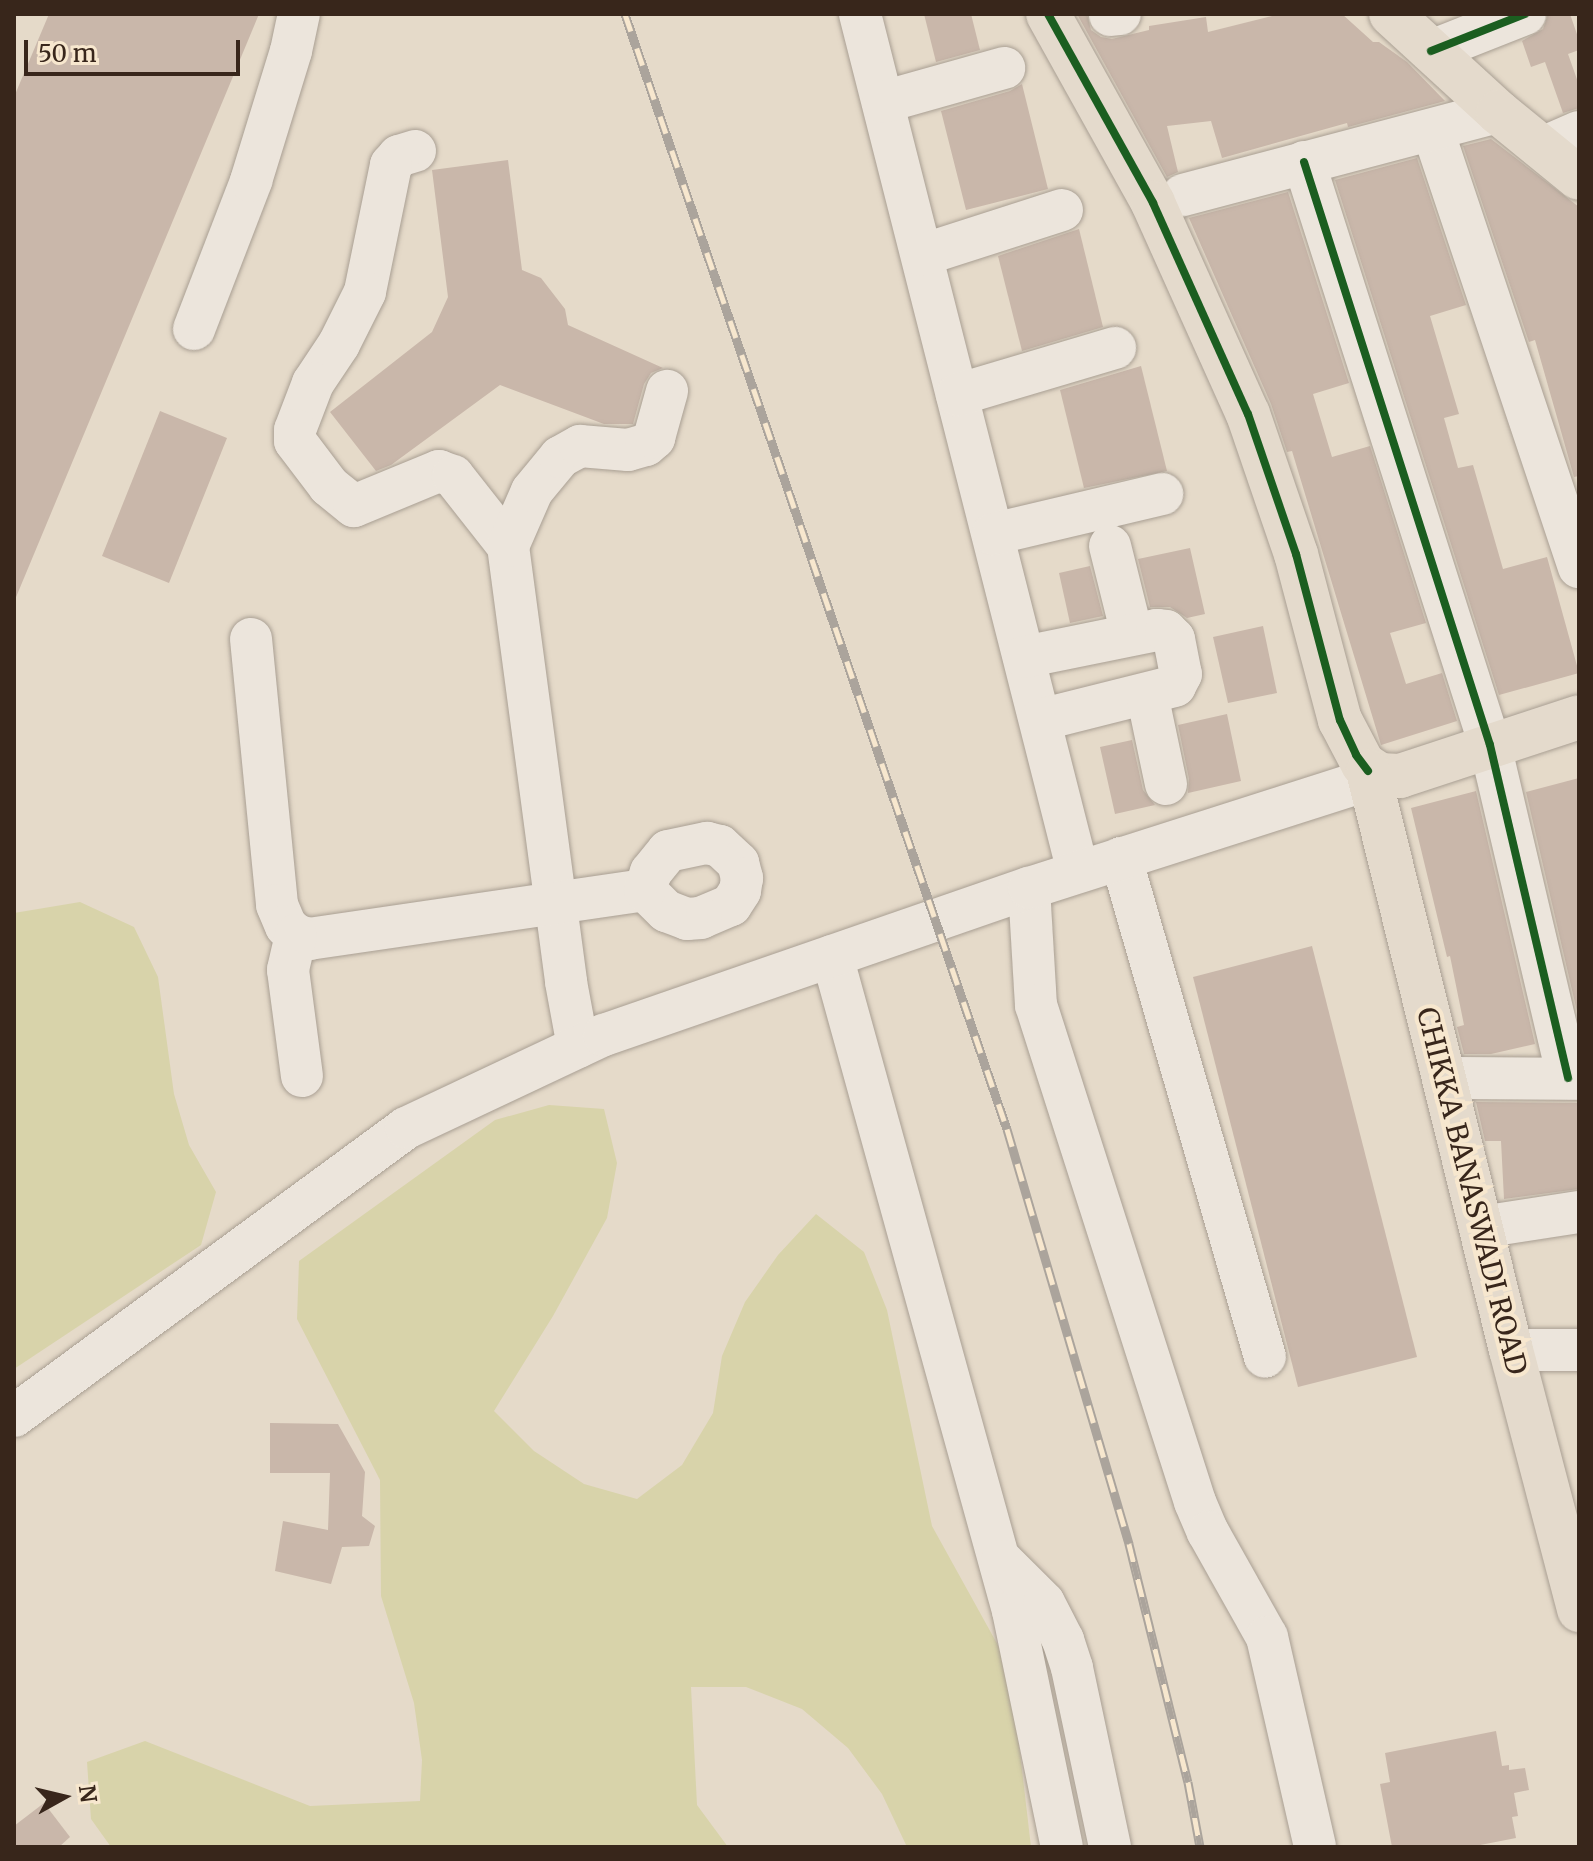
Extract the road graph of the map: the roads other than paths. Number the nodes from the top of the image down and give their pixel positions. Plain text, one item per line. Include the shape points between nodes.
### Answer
1 (299, 14) edge
2 (860, 14) edge
3 (1048, 14) edge
4 (1391, 14) edge
5 (1525, 14) edge
6 (1431, 51) junction
7 (1004, 68) dead end
8 (883, 102) junction
9 (1498, 112) junction
10 (1433, 131) junction
11 (1560, 140) edge
12 (415, 151) dead end
13 (1304, 162) junction
14 (1579, 178) edge
15 (1183, 195) dead end
16 (1062, 210) dead end
17 (922, 255) junction
18 (194, 329) dead end
19 (1115, 348) dead end
20 (667, 391) dead end
21 (957, 395) junction
22 (1162, 494) dead end
23 (993, 534) junction
24 (508, 546) junction
25 (1110, 546) dead end
26 (1579, 567) edge
27 (1132, 634) junction
28 (251, 639) dead end
29 (1024, 657) junction
30 (1147, 694) junction
31 (1579, 717) edge
32 (1040, 720) junction
33 (1490, 745) junction
34 (1369, 775) junction
35 (1166, 784) dead end
36 (1121, 858) junction
37 (1078, 872) junction
38 (1029, 888) junction
39 (645, 890) dead end
40 (556, 906) junction
41 (296, 935) junction
42 (832, 956) junction
43 (578, 1047) junction
44 (302, 1076) dead end
45 (1444, 1078) junction
46 (1574, 1078) edge
47 (1579, 1212) edge
48 (1481, 1227) junction
49 (1511, 1350) junction
50 (1579, 1350) edge
51 (1265, 1357) dead end
52 (14, 1416) edge
53 (1564, 1498) edge
54 (999, 1557) junction
55 (1579, 1610) edge
56 (1062, 1847) edge
57 (1110, 1847) edge
58 (1315, 1847) edge

1 - 18 street via 251,181
2 - 8 street
3 - 34 main road, CHIKKA BANASWADI ROAD via 1153,203 1248,414 1296,554 1340,720
4 - 6 main road
5 - 6 street
6 - 9 main road
7 - 8 street
8 - 17 street
9 - 10 street
9 - 11 main road
10 - 13 street
10 - 26 street
11 - 14 main road
12 - 24 street via 391,165 365,292 313,383 295,441 329,486 354,506 439,471 453,476
13 - 15 street
13 - 33 street
16 - 17 street
17 - 21 street
19 - 21 street
20 - 24 street via 654,438 646,445 628,450 580,446 560,457 532,491
21 - 23 street
22 - 23 street
23 - 29 street
24 - 40 street
25 - 27 street
27 - 29 street
27 - 30 street via 1166,631 1174,639 1180,681
28 - 41 street via 277,905
29 - 32 street
30 - 32 street
30 - 35 street
31 - 33 main road
32 - 37 street
33 - 34 main road via 1400,776
33 - 46 street
34 - 36 street
34 - 45 main road, CHIKKA BANASWADI ROAD
36 - 37 street
36 - 51 street
37 - 38 street
38 - 42 street
38 - 58 street via 1036,1005 1195,1502 1267,1637
39 - 40 street
40 - 41 street via 309,939
40 - 43 street
41 - 44 street via 288,970
42 - 43 street
42 - 54 street
43 - 52 street via 406,1128
45 - 46 street
45 - 48 main road, CHIKKA BANASWADI ROAD
47 - 48 street
48 - 49 main road, CHIKKA BANASWADI ROAD
49 - 50 street
49 - 53 main road, CHIKKA BANASWADI ROAD
53 - 55 main road, CHIKKA BANASWADI ROAD
54 - 56 street
54 - 57 street via 1044,1603 1063,1640

